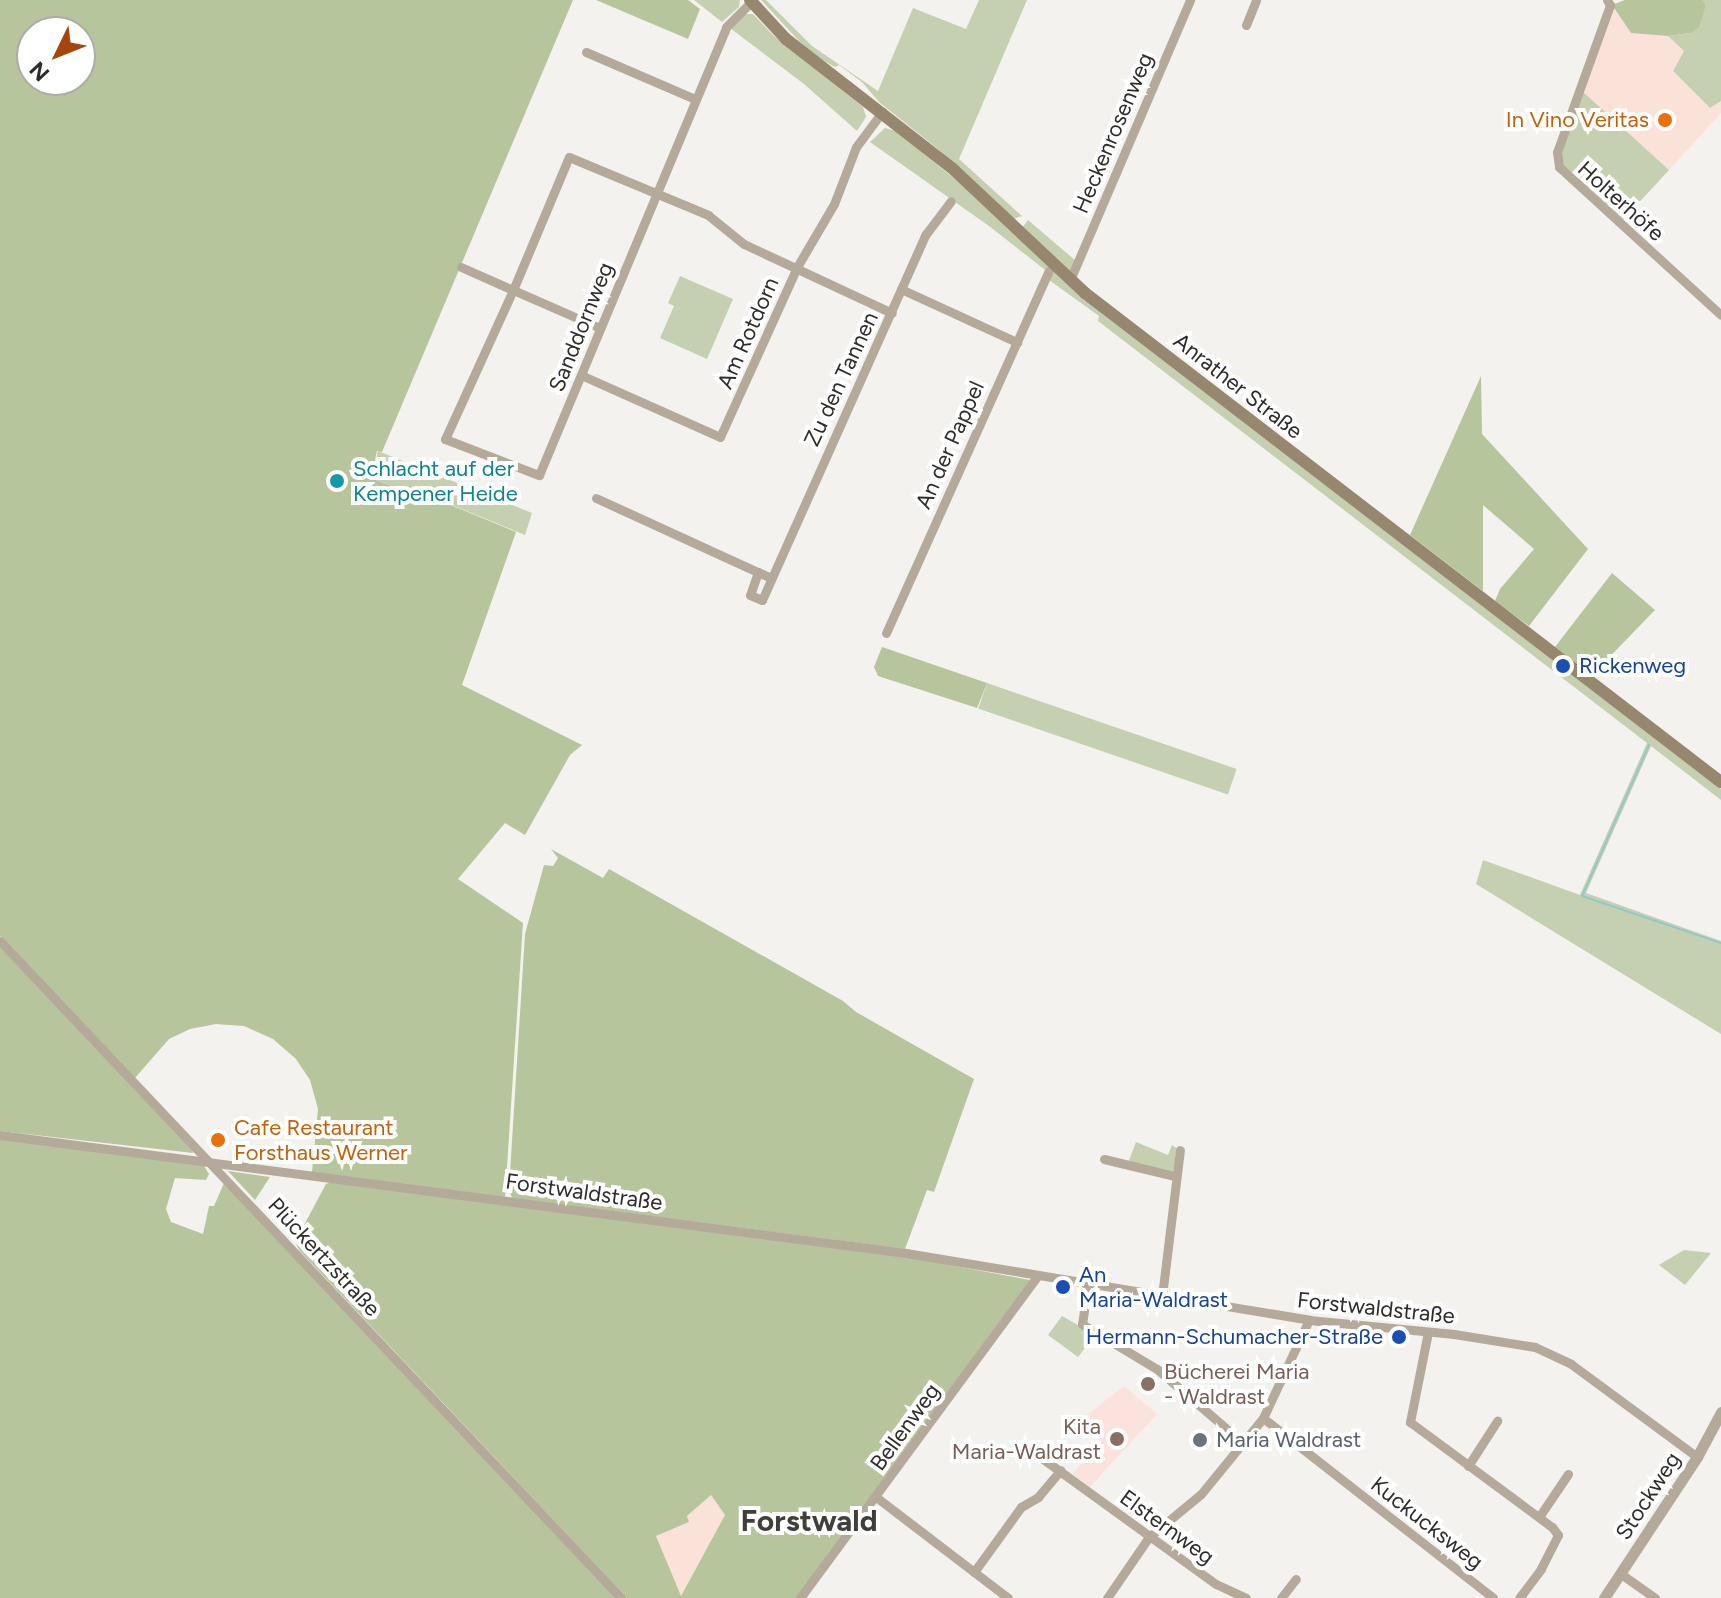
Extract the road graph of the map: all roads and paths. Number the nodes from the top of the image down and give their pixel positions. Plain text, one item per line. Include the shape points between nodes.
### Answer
1 (1190, 0) edge
2 (1256, 0) edge
3 (1607, 0) edge
4 (750, 1) edge
5 (1246, 25) dead end
6 (586, 52) dead end
7 (695, 99) junction
8 (882, 112) junction
9 (656, 192) junction
10 (951, 201) dead end
11 (461, 267) dead end
12 (797, 267) junction
13 (1049, 271) dead end
14 (1070, 280) junction
15 (901, 289) junction
16 (513, 290) junction
17 (892, 313) junction
18 (1721, 315) edge
19 (600, 328) junction
20 (1017, 342) junction
21 (581, 375) junction
22 (596, 498) dead end
23 (758, 572) junction
24 (771, 578) junction
25 (886, 633) dead end
26 (1721, 782) edge
27 (0, 941) edge
28 (0, 1135) edge
29 (1180, 1150) dead end
30 (1104, 1159) dead end
31 (208, 1162) junction
32 (1175, 1176) junction
33 (1037, 1277) junction
34 (1088, 1284) junction
35 (1162, 1296) junction
36 (1309, 1320) junction
37 (1428, 1332) junction
38 (1721, 1412) edge
39 (1263, 1418) junction
40 (1497, 1421) dead end
41 (1243, 1443) junction
42 (1032, 1451) dead end
43 (1697, 1457) junction
44 (1468, 1466) junction
45 (1061, 1470) junction
46 (1568, 1474) dead end
47 (876, 1497) junction
48 (1539, 1517) junction
49 (1149, 1537) junction
50 (974, 1572) junction
51 (1621, 1574) junction
52 (1296, 1579) dead end
53 (621, 1598) edge
54 (800, 1598) edge
55 (1008, 1598) edge
56 (1107, 1598) edge
57 (1246, 1598) edge
58 (1281, 1598) edge
59 (1493, 1598) edge
60 (1519, 1598) edge
61 (1604, 1598) edge
62 (1655, 1598) edge

1 - 14 street, Heckenrosenweg
2 - 5 street
3 - 18 street, Holterhöfe via 1610,5 1557,152 1559,167
4 - 7 street, Sanddornweg via 729,22
4 - 8 main road, Anrather Straße via 786,39
6 - 7 street
7 - 9 street, Sanddornweg
8 - 12 street, Am Rotdorn via 856,147 834,204
8 - 14 main road, Anrather Straße via 967,182
9 - 12 street via 708,215 744,244
9 - 16 street via 569,157
9 - 19 street, Sanddornweg
10 - 15 street, Zu den Tannen via 926,234
11 - 16 street
12 - 17 street
12 - 21 street, Am Rotdorn via 720,437
13 - 20 street, An der Pappel
14 - 26 main road, Anrather Straße
15 - 17 street, Zu den Tannen
15 - 20 street
16 - 19 street
16 - 21 street, Sanddornweg via 445,439 539,475
17 - 24 street, Zu den Tannen
19 - 21 street, Sanddornweg
20 - 25 street, An der Pappel
22 - 23 street
23 - 24 street
23 - 24 street via 750,595 762,600
27 - 31 street, Plückertzstraße
28 - 31 street, Forstwaldstraße
29 - 32 street
30 - 32 street
31 - 33 street, Forstwaldstraße via 895,1252
31 - 53 street, Plückertzstraße
32 - 35 street
33 - 34 street, Forstwaldstraße
33 - 47 street, Bellenweg
34 - 35 street, Forstwaldstraße
34 - 41 street via 1082,1324 1157,1369
35 - 36 street, Forstwaldstraße
36 - 37 street, Forstwaldstraße
36 - 39 street
37 - 43 street, Forstwaldstraße via 1535,1347 1571,1364
37 - 44 street via 1410,1422
38 - 43 street, Stockweg
39 - 41 street
39 - 59 street, Kuckucksweg
40 - 44 street
41 - 49 street via 1201,1494
42 - 45 street, Elsternweg
43 - 51 street, Stockweg
44 - 48 street
45 - 49 street, Elsternweg
45 - 50 street via 1038,1497 1021,1507
46 - 48 street
47 - 50 street
47 - 54 street, Bellenweg
48 - 60 street via 1558,1535 1556,1544
49 - 56 street
49 - 57 street, Elsternweg via 1216,1584
50 - 55 street
51 - 61 street, Stockweg
51 - 62 street
52 - 58 street

